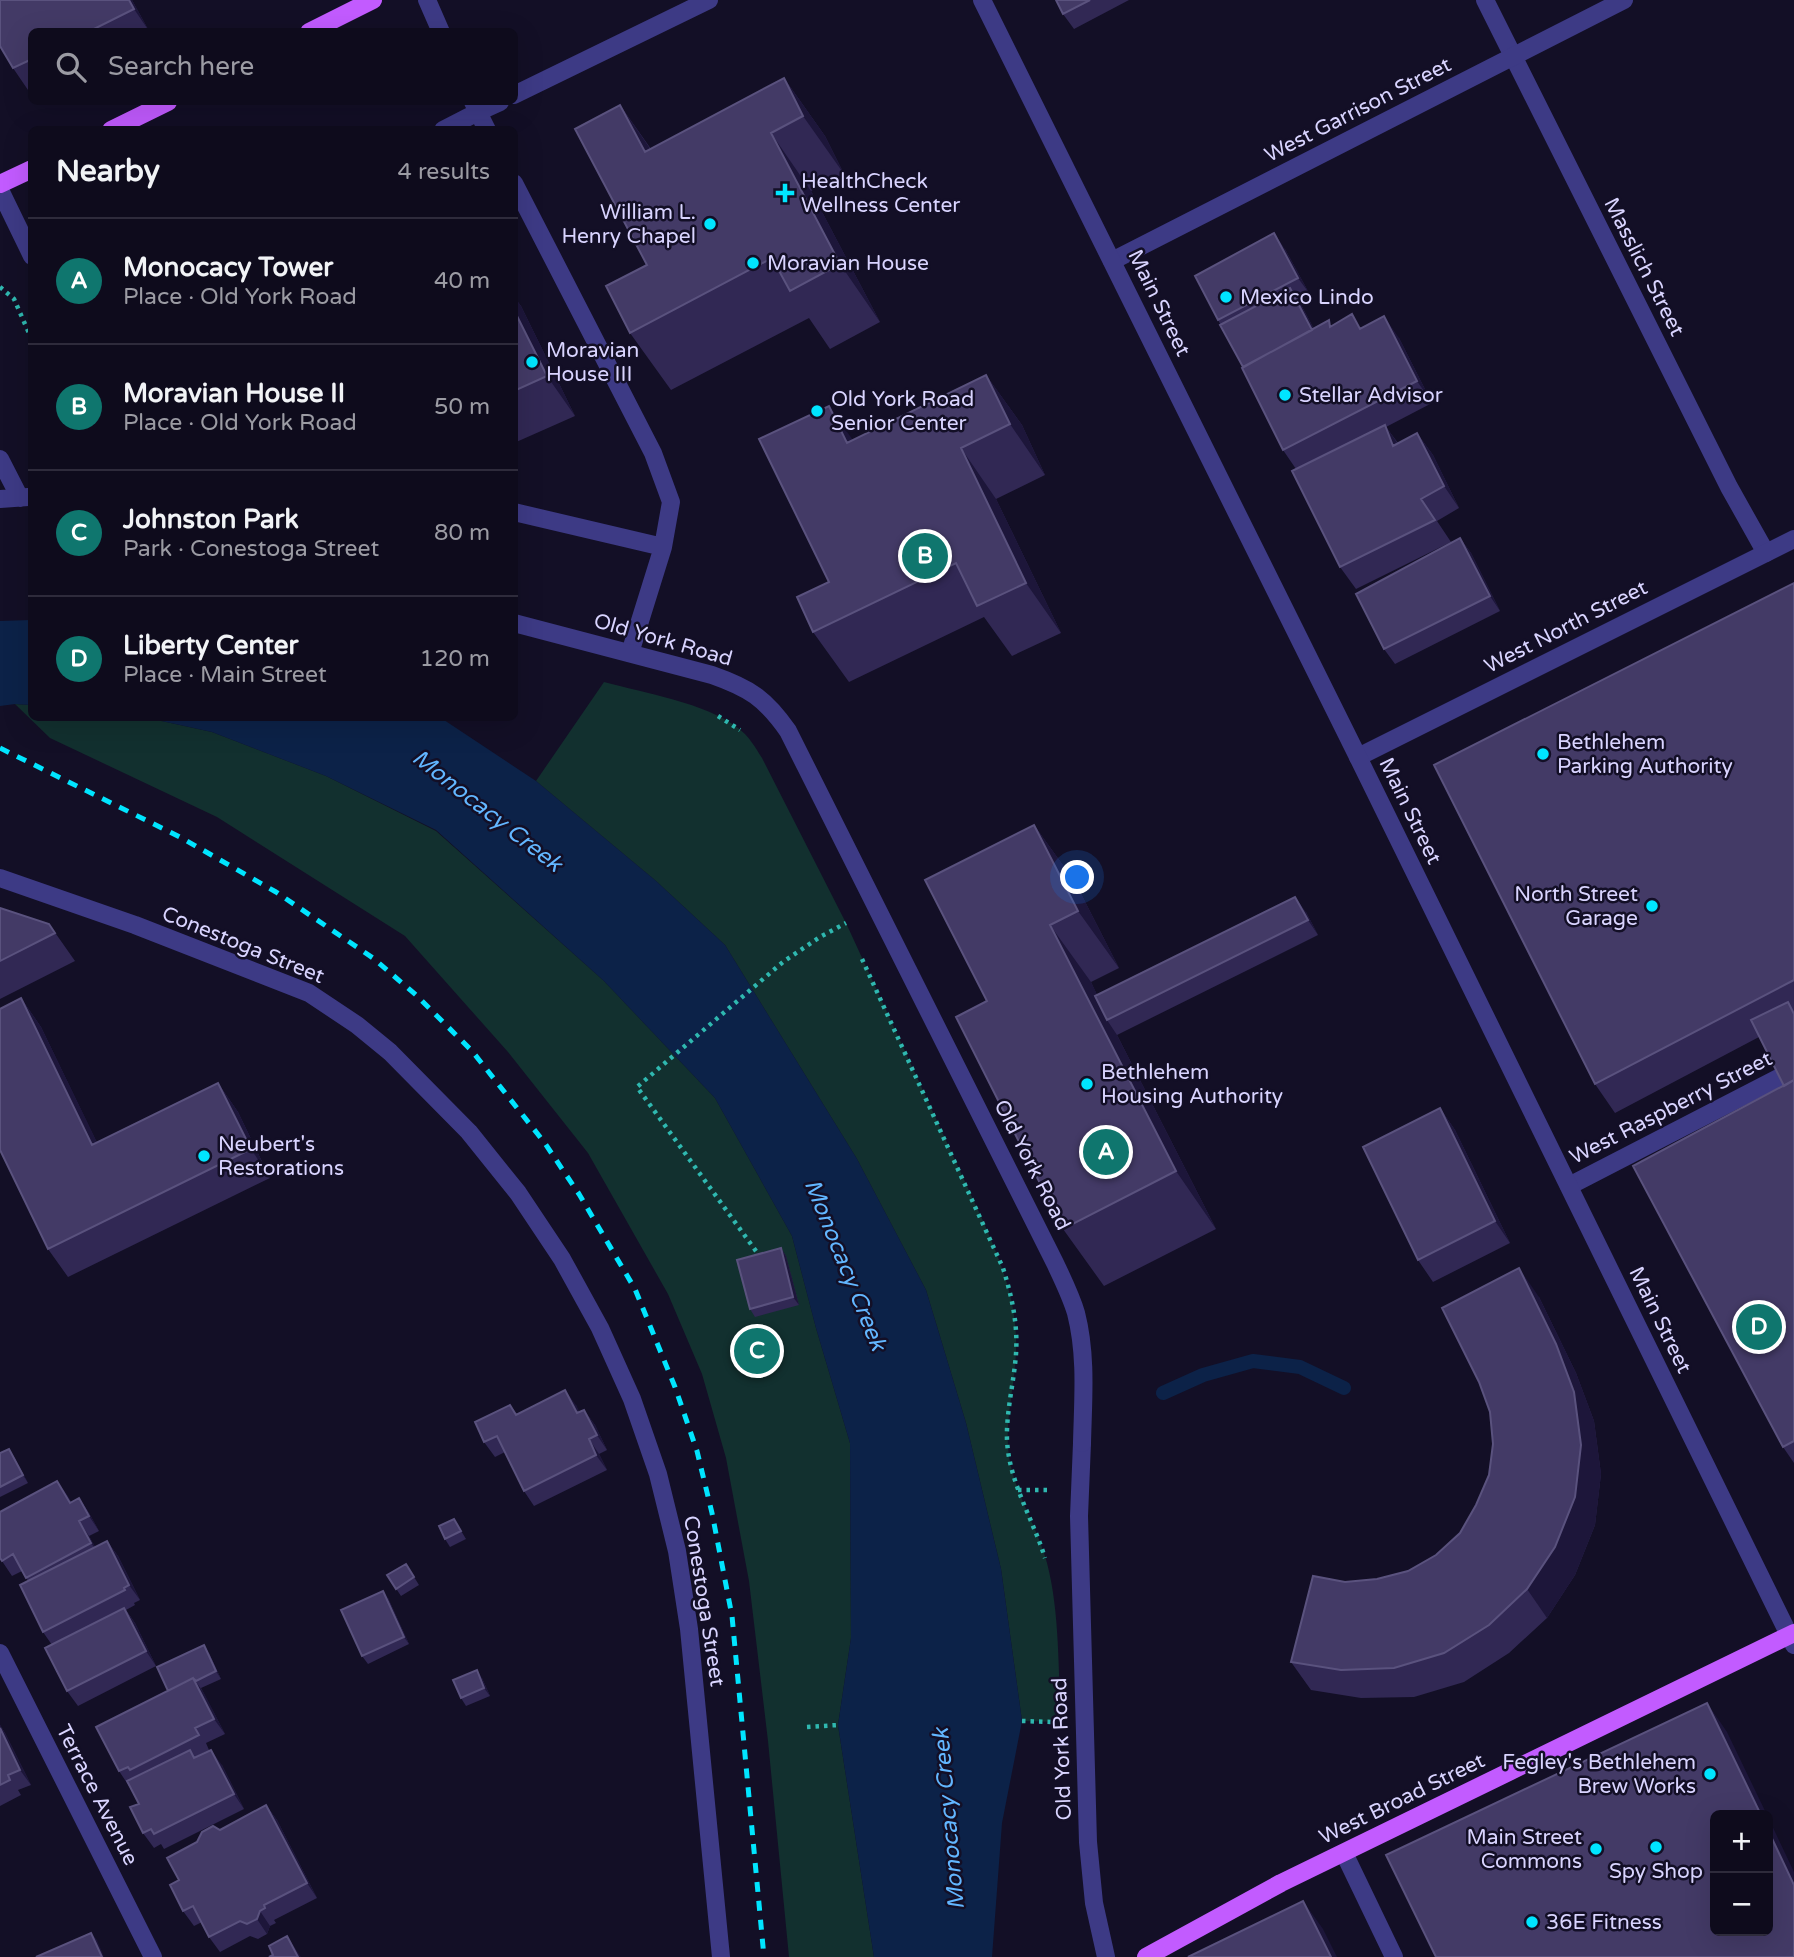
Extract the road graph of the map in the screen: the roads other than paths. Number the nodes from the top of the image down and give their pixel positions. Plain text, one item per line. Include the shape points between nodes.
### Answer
1 (373, 0) edge
2 (427, 0) edge
3 (709, 0) edge
4 (982, 0) edge
5 (1485, 0) edge
6 (1624, 0) edge
7 (317, 28) edge
8 (439, 28) edge
9 (1513, 56) junction
10 (518, 93) edge
11 (162, 105) edge
12 (476, 107) edge
13 (119, 126) edge
14 (449, 126) edge
15 (485, 126) edge
16 (28, 171) edge
17 (0, 187) edge
18 (518, 191) edge
19 (28, 247) edge
20 (1112, 261) junction
21 (0, 459) edge
22 (26, 497) edge
23 (0, 499) edge
24 (518, 513) edge
25 (1794, 539) edge
26 (663, 547) junction
27 (1766, 553) junction
28 (518, 623) edge
29 (630, 653) junction
30 (1358, 757) junction
31 (0, 878) edge
32 (1794, 1070) edge
33 (1569, 1186) junction
34 (1792, 1638) edge
35 (0, 1653) edge
36 (1344, 1853) junction
37 (153, 1957) edge
38 (722, 1957) edge
39 (1107, 1957) edge
40 (1146, 1957) edge
41 (1394, 1957) edge

1 - 7 main road
2 - 8 street
3 - 10 street
4 - 20 street, Main Street
5 - 9 street, Masslich Street
6 - 9 street, West Garrison Street
9 - 20 street, West Garrison Street
9 - 27 street, Masslich Street
11 - 13 main road
12 - 14 street
12 - 15 street
16 - 17 main road
17 - 19 street
18 - 26 street via 653,453 671,502
20 - 30 street, Main Street
21 - 22 street
22 - 23 street
24 - 26 street
25 - 27 street, West North Street
26 - 29 street
27 - 30 street, West North Street
28 - 29 street, Old York Road
29 - 39 street, Old York Road via 736,684 767,704 788,731 1076,1313 1083,1359 1079,1516 1088,1842 1094,1903
30 - 33 street, Main Street
31 - 38 street, Conestoga Street via 309,993 358,1025 468,1132 555,1248 600,1328 632,1399 658,1474 677,1551 690,1629
32 - 33 street, West Raspberry Street
33 - 34 street, Main Street
34 - 36 main road, West Broad Street
35 - 37 street, Terrace Avenue
36 - 40 main road, West Broad Street
36 - 41 street

